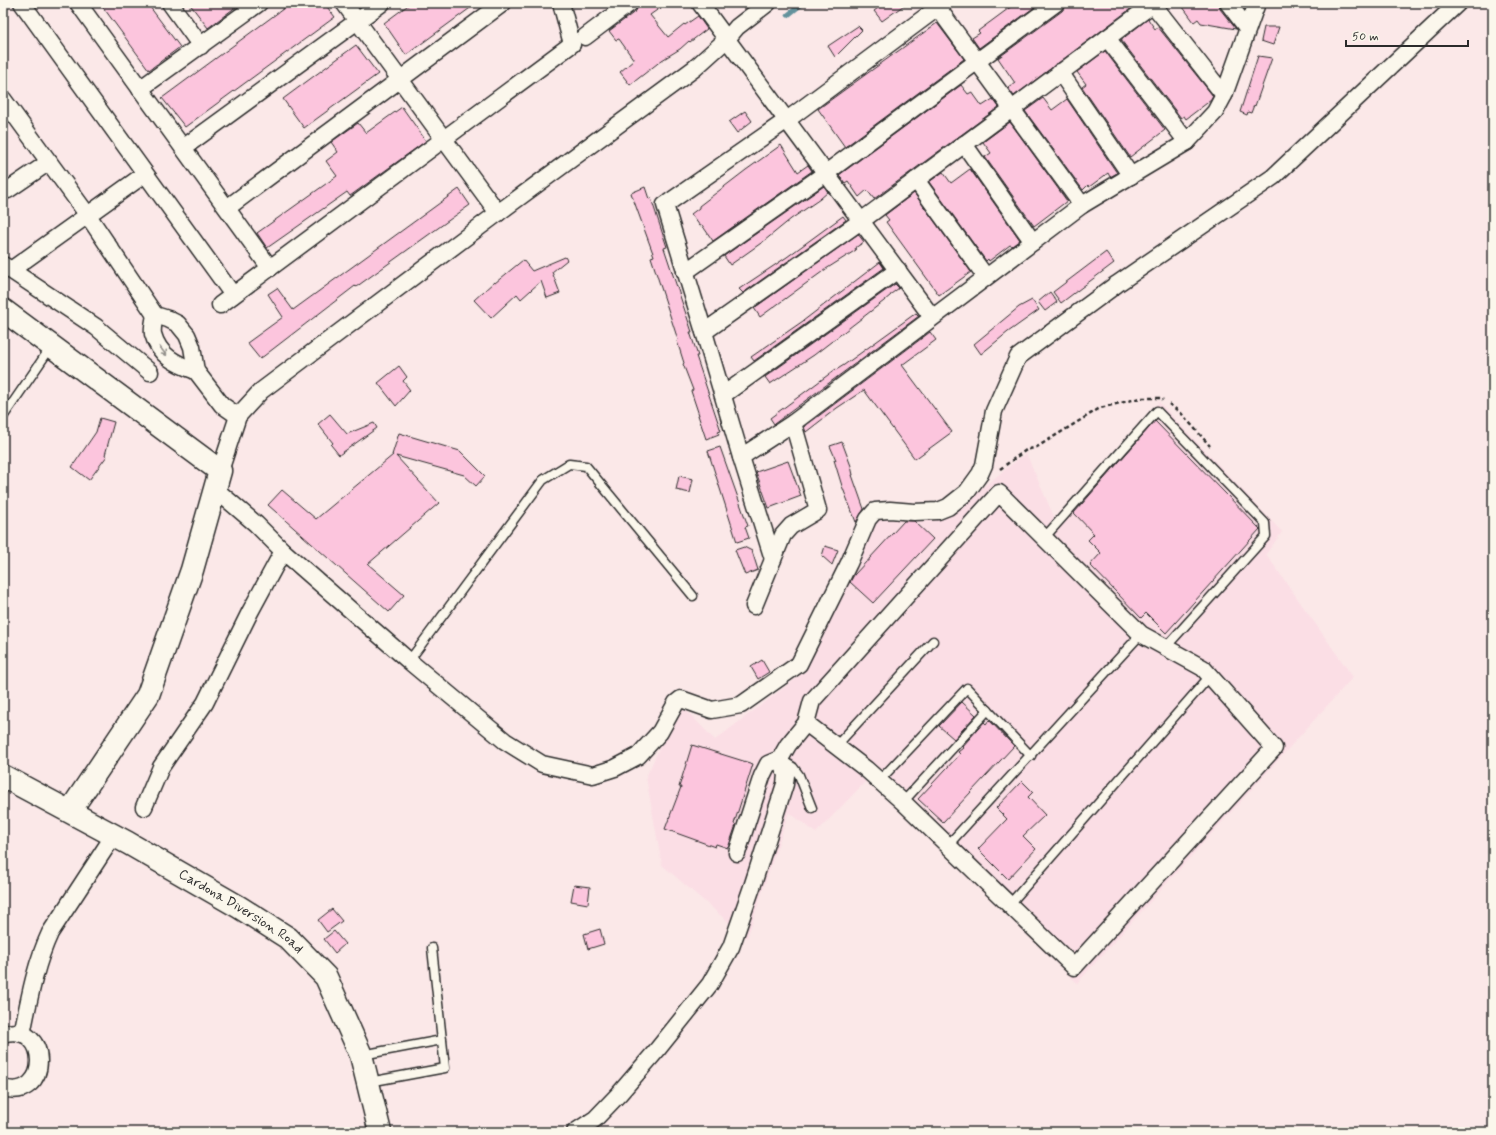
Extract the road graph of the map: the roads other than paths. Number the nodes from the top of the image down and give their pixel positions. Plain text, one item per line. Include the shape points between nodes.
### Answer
1 (22, 3) edge
2 (78, 3) edge
3 (170, 3) edge
4 (259, 3) edge
5 (344, 3) edge
6 (382, 3) edge
7 (503, 3) edge
8 (561, 3) edge
9 (630, 3) edge
10 (700, 3) edge
11 (768, 3) edge
12 (1056, 3) edge
13 (1228, 3) edge
14 (1257, 3) edge
15 (1458, 3) edge
16 (1153, 4) edge
17 (941, 5) edge
18 (357, 20) junction
19 (1247, 28) junction
20 (585, 37) dead end
21 (1107, 38) junction
22 (727, 39) junction
23 (200, 46) junction
24 (977, 61) junction
25 (1060, 72) junction
26 (400, 79) junction
27 (140, 89) junction
28 (1224, 95) junction
29 (3, 99) edge
30 (1012, 108) junction
31 (787, 120) junction
32 (444, 139) junction
33 (1187, 142) junction
34 (964, 144) junction
35 (183, 148) junction
36 (49, 162) junction
37 (826, 173) junction
38 (145, 174) junction
39 (1131, 176) junction
40 (916, 180) junction
41 (3, 187) edge
42 (1082, 205) junction
43 (227, 208) junction
44 (498, 213) junction
45 (87, 214) junction
46 (861, 221) junction
47 (1034, 242) junction
48 (7, 267) edge
49 (270, 268) junction
50 (898, 270) junction
51 (685, 272) junction
52 (986, 277) junction
53 (3, 310) edge
54 (155, 315) junction
55 (932, 318) junction
56 (704, 332) junction
57 (52, 346) junction
58 (196, 371) junction
59 (150, 372) dead end
60 (723, 395) junction
61 (238, 416) junction
62 (3, 417) edge
63 (793, 423) junction
64 (741, 457) junction
65 (217, 480) junction
66 (1044, 538) junction
67 (283, 551) junction
68 (773, 559) junction
69 (693, 596) dead end
70 (754, 606) dead end
71 (1141, 634) junction
72 (933, 641) dead end
73 (1165, 648) junction
74 (409, 661) junction
75 (1210, 676) junction
76 (988, 710) junction
77 (806, 723) junction
78 (836, 746) junction
79 (1031, 756) junction
80 (780, 760) junction
81 (3, 776) edge
82 (879, 780) junction
83 (903, 802) junction
84 (144, 807) dead end
85 (812, 808) dead end
86 (70, 811) junction
87 (114, 835) junction
88 (948, 845) junction
89 (737, 853) dead end
90 (1009, 905) junction
91 (432, 948) dead end
92 (3, 1034) edge
93 (22, 1034) junction
94 (442, 1040) junction
95 (361, 1055) junction
96 (369, 1082) junction
97 (3, 1088) edge
98 (380, 1132) edge
99 (575, 1132) edge

1 - 38 street
2 - 27 street
3 - 23 street
4 - 23 street
5 - 18 street
6 - 18 street
7 - 26 street
8 - 32 street via 572,44
9 - 20 street
10 - 22 street
11 - 22 street via 737,27
12 - 24 street
13 - 19 street
14 - 19 street
15 - 74 street via 1273,177 1117,284 1018,357 994,411 984,465 967,492 948,507 938,511 875,511 868,519 849,564 799,664 741,705 712,710 682,699 676,703 660,732 638,756 615,768 593,774 542,764 505,741
16 - 21 street
16 - 28 street
17 - 24 street
17 - 31 street
18 - 26 street
18 - 35 street
19 - 28 street
21 - 25 street
21 - 33 street
22 - 31 street
22 - 44 street via 695,68
23 - 27 street
24 - 30 street
24 - 37 street
25 - 30 street
25 - 39 street
26 - 32 street
26 - 43 street
27 - 35 street
28 - 33 street via 1215,112
29 - 36 street
30 - 34 street
30 - 42 street
31 - 37 street
31 - 51 street via 665,205
32 - 44 street
32 - 49 street
33 - 39 street
34 - 40 street
34 - 47 street
35 - 43 street
36 - 41 street via 8,190
36 - 45 street
37 - 46 street
37 - 51 street
38 - 45 street
38 - 49 street via 226,300
39 - 42 street
40 - 46 street
40 - 52 street
42 - 47 street
43 - 49 street
44 - 61 street via 261,391
45 - 48 street
45 - 54 street
46 - 50 street
46 - 56 street
47 - 52 street
48 - 59 street via 96,327
50 - 55 street
50 - 60 street
51 - 56 street
52 - 55 street
53 - 57 street
54 - 58 street via 178,324 187,335
54 -> 58 street via 153,332 160,349 178,365
55 - 63 street
56 - 60 street
57 - 62 lane
57 - 65 street
58 - 61 street via 222,405
60 - 64 street
61 - 65 street
63 - 64 street
63 - 68 street via 818,510 791,526 783,535
64 - 68 street
65 - 67 street
65 - 86 street via 192,570 148,695
66 - 71 street
66 - 73 lane via 1157,411 1265,523 1266,536
66 - 77 street via 998,493 812,701
67 - 74 street
67 - 84 street via 205,703 161,767
68 - 70 street
69 - 74 lane via 586,466 569,464 543,480
71 - 73 street
71 - 79 lane
72 - 78 lane
73 - 75 street via 1203,668
75 - 90 lane
75 - 90 street via 1274,748 1074,967
76 - 79 lane
76 - 82 lane via 967,688
76 - 83 lane
77 - 78 street
77 - 80 street via 788,745
78 - 82 street
79 - 88 lane
80 - 85 lane via 793,767 800,775
80 - 89 street via 768,764 762,776
80 - 99 street via 786,775 785,784 731,947 710,984 657,1050 595,1119
81 - 86 street, Cardona Diversion Road
82 - 83 street
83 - 88 street
86 - 87 street, Cardona Diversion Road
87 - 93 street via 50,933 32,986
87 - 95 street, Cardona Diversion Road via 239,906 288,938 326,977
88 - 90 street
91 - 94 lane
92 - 93 street
93 - 97 street via 36,1046 40,1063 38,1072 26,1086 9,1090
94 - 95 lane
94 - 96 lane via 445,1068
95 - 96 street, Cardona Diversion Road
96 - 98 street, Cardona Diversion Road

